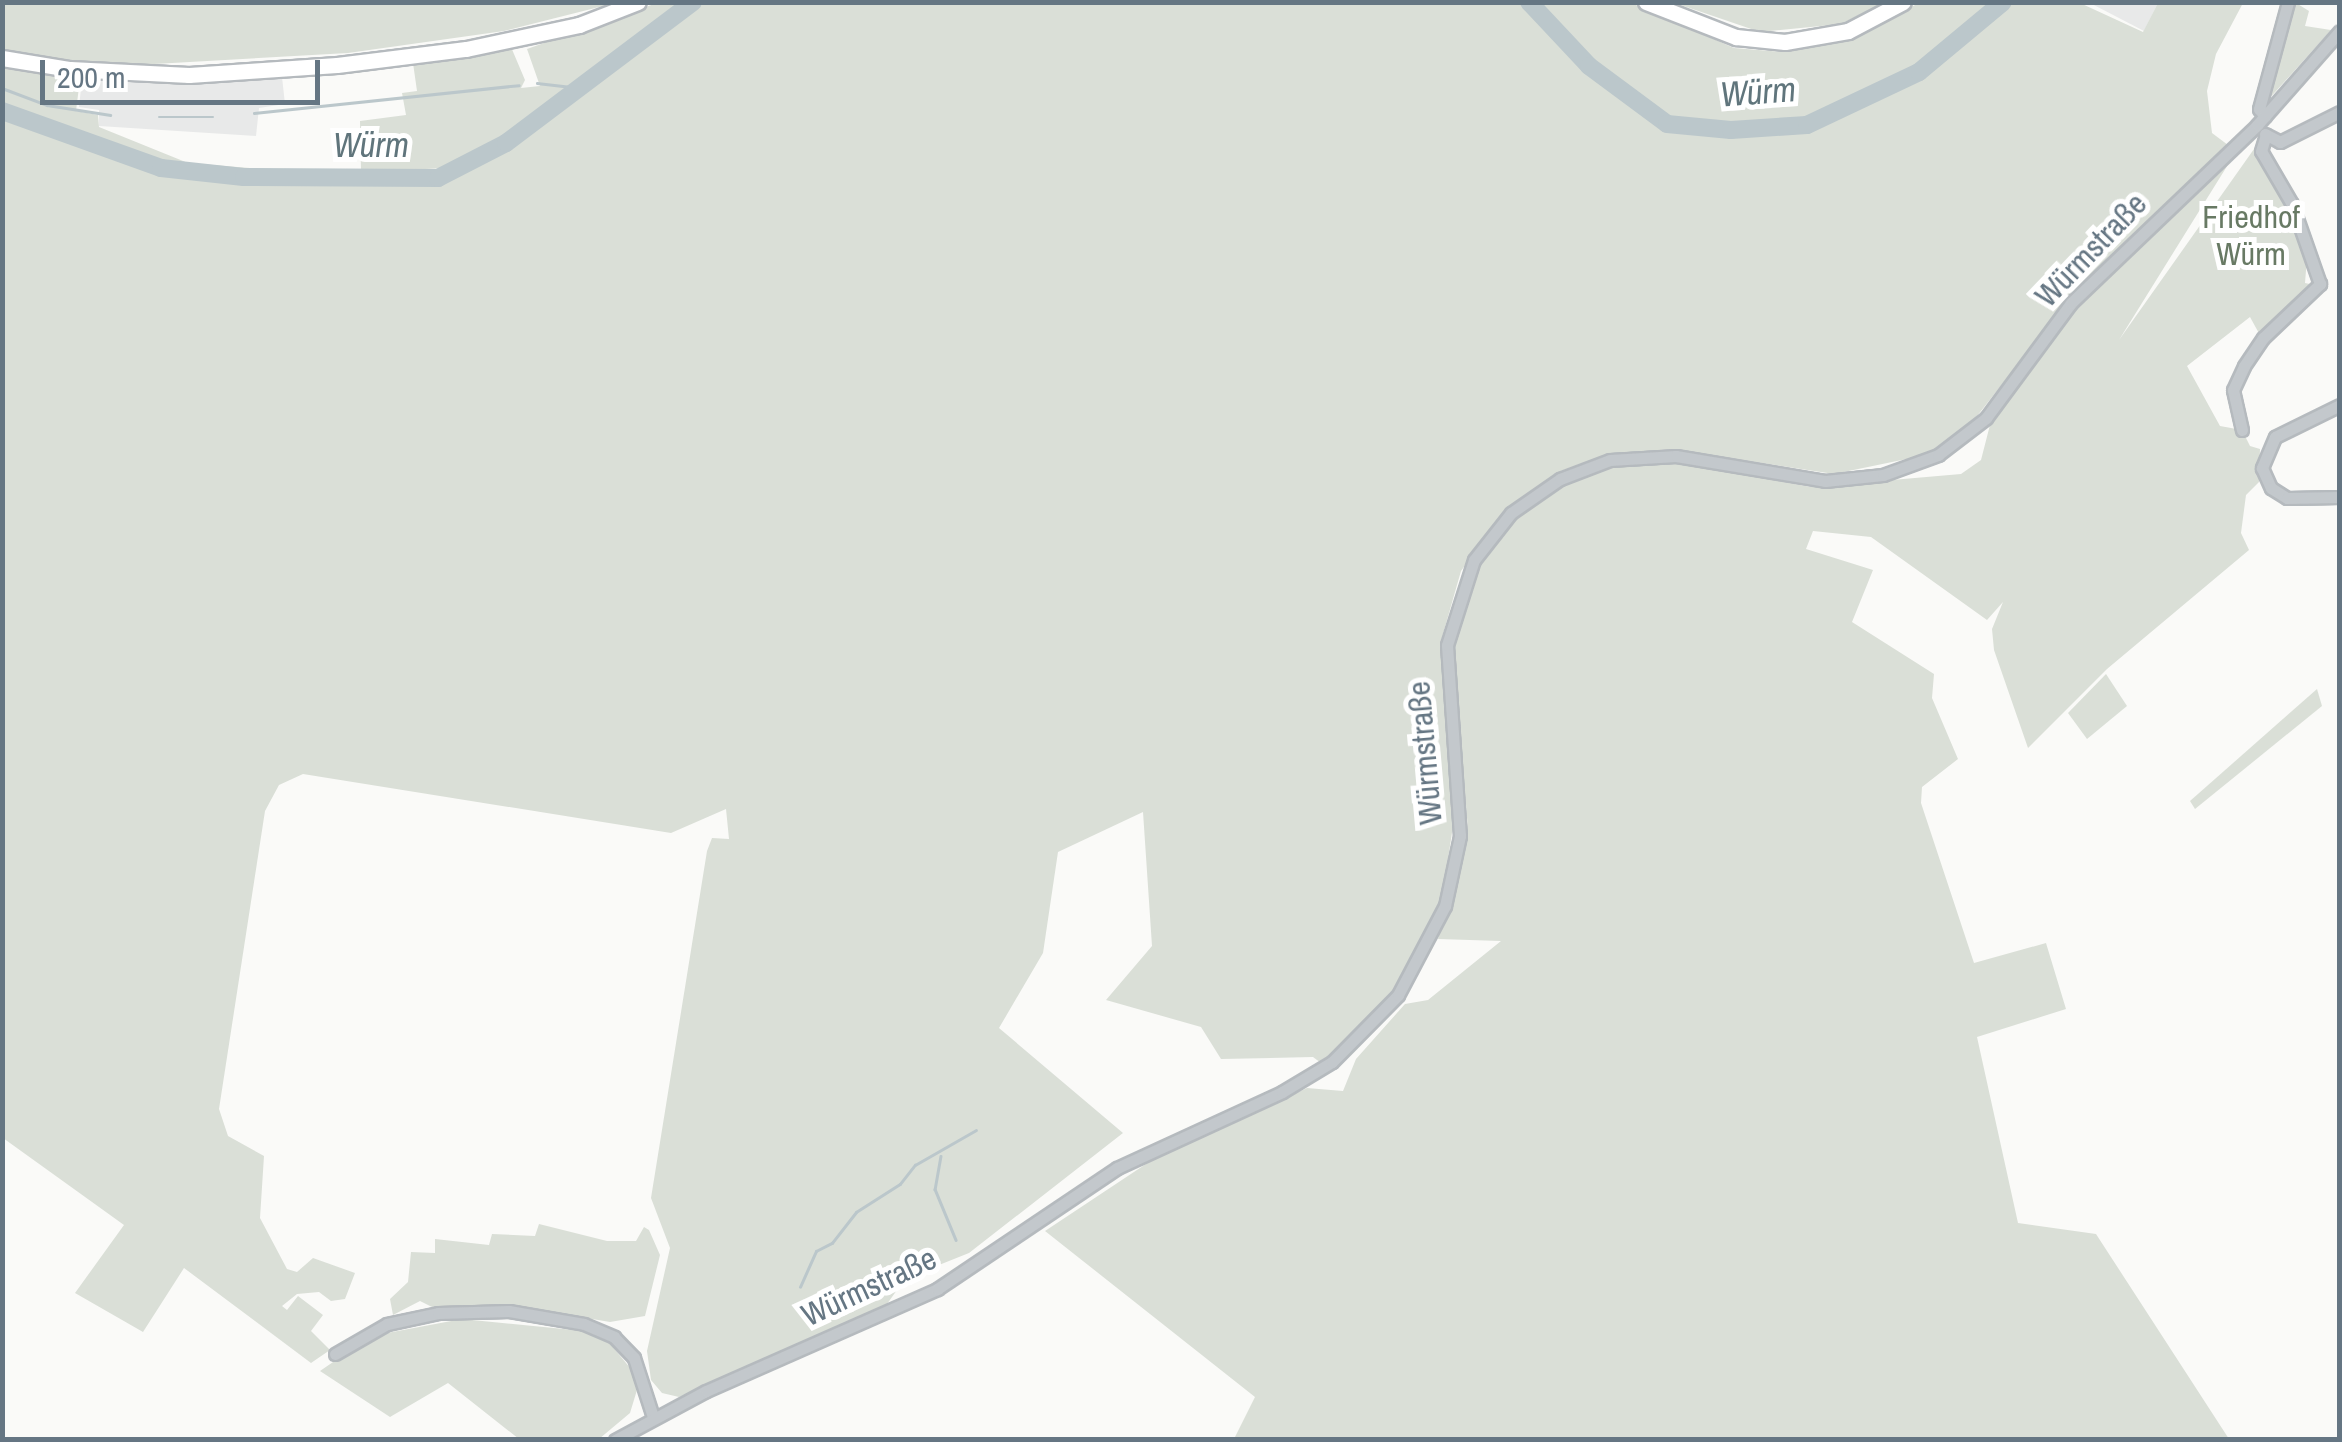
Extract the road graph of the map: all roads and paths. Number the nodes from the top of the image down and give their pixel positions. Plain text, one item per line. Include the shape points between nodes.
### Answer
1 (638, 2) edge
2 (1646, 2) edge
3 (1902, 2) edge
4 (2288, 2) edge
5 (2340, 31) edge
6 (2, 58) edge
7 (2340, 112) edge
8 (2262, 125) junction
9 (2340, 405) edge
10 (2242, 430) dead end
11 (2340, 497) edge
12 (335, 1354) dead end
13 (653, 1418) junction
14 (615, 1440) edge

1 - 6 main road via 579,25 337,66 174,74 70,70
2 - 3 main road via 1736,37 1786,42 1848,31
4 - 8 street via 2259,109
5 - 8 street, Würmstraße
7 - 8 street via 2280,142
8 - 10 street via 2261,152 2292,204 2320,284 2263,338 2244,366 2233,390
8 - 13 street, Würmstraße via 2093,279 1993,410 1938,455 1884,475 1825,480 1676,456 1610,460 1560,479 1512,512 1474,560 1447,645 1460,786 1456,870 1428,946 1378,1019 1306,1079 1134,1158 937,1288
9 - 11 street via 2274,437 2262,468 2271,488 2288,498
12 - 13 street via 387,1324 438,1314 509,1311 584,1324 614,1337 634,1358
13 - 14 street, Würmstraße

